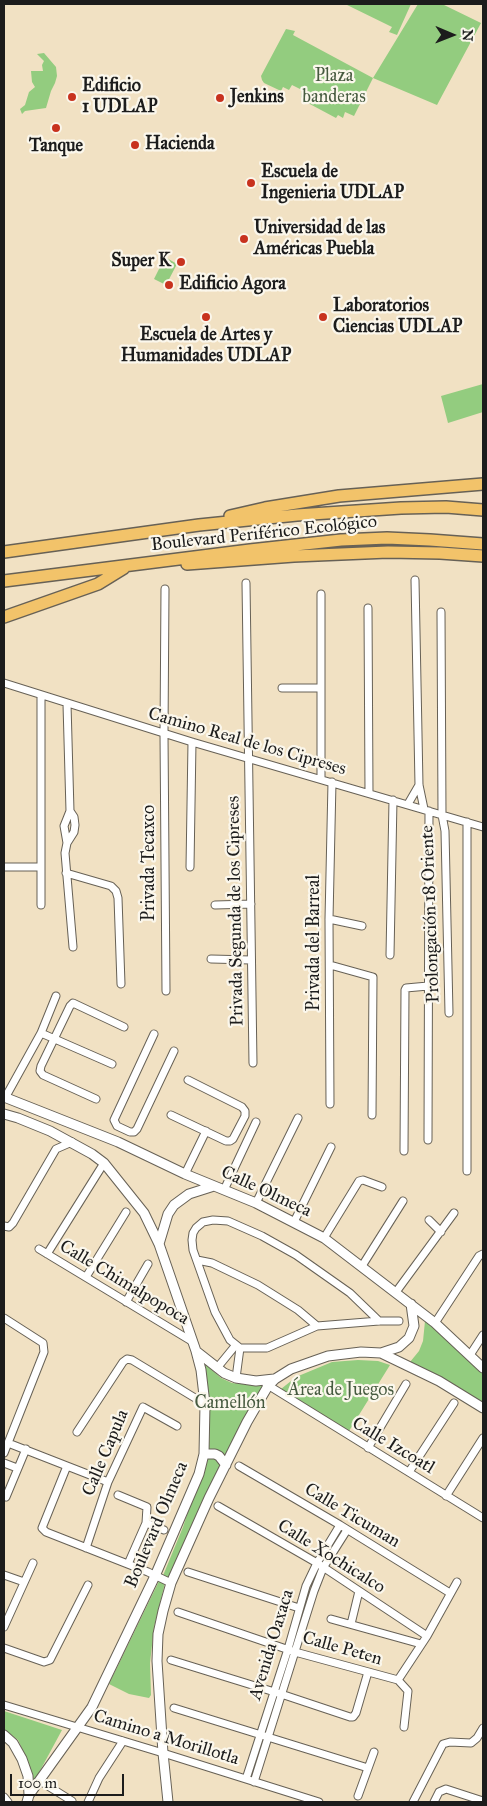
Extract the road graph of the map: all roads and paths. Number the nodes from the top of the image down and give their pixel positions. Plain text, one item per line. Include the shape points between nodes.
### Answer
1 (483, 484) edge
2 (483, 510) edge
3 (199, 525) junction
4 (483, 544) edge
5 (4, 552) edge
6 (483, 556) edge
7 (133, 566) junction
8 (415, 580) dead end
9 (4, 581) edge
10 (246, 583) dead end
11 (165, 589) dead end
12 (321, 594) dead end
13 (368, 608) dead end
14 (442, 612) dead end
15 (4, 617) edge
16 (4, 683) edge
17 (282, 688) dead end
18 (321, 688) junction
19 (41, 696) junction
20 (67, 704) junction
21 (164, 734) junction
22 (192, 742) junction
23 (248, 758) junction
24 (321, 779) junction
25 (332, 782) junction
26 (419, 785) junction
27 (370, 793) junction
28 (393, 800) junction
29 (408, 804) junction
30 (70, 810) junction
31 (426, 810) junction
32 (442, 815) junction
33 (467, 822) junction
34 (483, 827) edge
35 (67, 843) junction
36 (4, 867) edge
37 (41, 867) junction
38 (190, 867) dead end
39 (66, 873) junction
40 (251, 904) junction
41 (41, 905) dead end
42 (215, 905) dead end
43 (330, 918) junction
44 (362, 926) dead end
45 (73, 947) dead end
46 (390, 955) dead end
47 (211, 959) dead end
48 (251, 960) junction
49 (330, 966) junction
50 (121, 984) dead end
51 (428, 986) junction
52 (166, 991) dead end
53 (56, 996) dead end
54 (449, 1013) dead end
55 (124, 1027) dead end
56 (41, 1033) junction
57 (154, 1034) dead end
58 (54, 1039) junction
59 (174, 1051) dead end
60 (253, 1063) dead end
61 (112, 1064) dead end
62 (188, 1080) dead end
63 (4, 1098) edge
64 (96, 1099) dead end
65 (330, 1104) dead end
66 (4, 1114) edge
67 (170, 1115) dead end
68 (372, 1115) dead end
69 (298, 1118) dead end
70 (256, 1122) dead end
71 (124, 1129) junction
72 (206, 1131) junction
73 (428, 1140) dead end
74 (72, 1142) junction
75 (118, 1142) junction
76 (331, 1147) dead end
77 (404, 1151) dead end
78 (104, 1163) junction
79 (467, 1171) dead end
80 (185, 1174) junction
81 (214, 1186) junction
82 (382, 1187) dead end
83 (224, 1190) junction
84 (403, 1201) dead end
85 (256, 1203) junction
86 (126, 1212) dead end
87 (454, 1213) dead end
88 (429, 1220) dead end
89 (294, 1222) junction
90 (6, 1226) edge
91 (440, 1232) junction
92 (324, 1238) junction
93 (159, 1244) junction
94 (39, 1249) dead end
95 (47, 1254) junction
96 (483, 1254) edge
97 (197, 1260) junction
98 (148, 1264) dead end
99 (362, 1266) junction
100 (86, 1277) junction
101 (396, 1292) junction
102 (126, 1302) junction
103 (411, 1304) junction
104 (5, 1321) edge
105 (379, 1321) junction
106 (399, 1321) dead end
107 (434, 1323) junction
108 (317, 1326) junction
109 (483, 1335) edge
110 (193, 1342) junction
111 (238, 1347) junction
112 (196, 1351) junction
113 (381, 1354) junction
114 (470, 1355) junction
115 (217, 1368) junction
116 (483, 1368) edge
117 (236, 1378) junction
118 (266, 1384) junction
119 (406, 1384) dead end
120 (454, 1403) dead end
121 (205, 1404) junction
122 (483, 1408) edge
123 (177, 1426) dead end
124 (77, 1432) dead end
125 (483, 1438) edge
126 (8, 1443) junction
127 (368, 1448) junction
128 (26, 1449) junction
129 (4, 1453) edge
130 (204, 1454) junction
131 (4, 1463) edge
132 (226, 1465) junction
133 (67, 1466) junction
134 (239, 1466) dead end
135 (17, 1468) junction
136 (409, 1472) junction
137 (108, 1482) junction
138 (194, 1488) junction
139 (118, 1495) dead end
140 (446, 1496) junction
141 (6, 1497) dead end
142 (210, 1498) junction
143 (218, 1506) dead end
144 (483, 1518) edge
145 (146, 1523) junction
146 (340, 1525) junction
147 (164, 1530) dead end
148 (347, 1530) junction
149 (86, 1548) junction
150 (33, 1563) dead end
151 (128, 1564) junction
152 (320, 1566) junction
153 (188, 1572) dead end
154 (4, 1575) edge
155 (155, 1576) junction
156 (24, 1582) junction
157 (457, 1582) dead end
158 (171, 1583) junction
159 (88, 1585) dead end
160 (359, 1591) junction
161 (450, 1593) junction
162 (299, 1608) junction
163 (178, 1612) dead end
164 (331, 1619) dead end
165 (350, 1624) junction
166 (4, 1627) edge
167 (426, 1636) junction
168 (421, 1644) junction
169 (4, 1648) edge
170 (292, 1650) junction
171 (171, 1660) dead end
172 (368, 1672) junction
173 (398, 1680) junction
174 (278, 1693) junction
175 (4, 1706) edge
176 (174, 1708) dead end
177 (79, 1727) junction
178 (404, 1727) dead end
179 (483, 1728) edge
180 (4, 1736) edge
181 (264, 1736) junction
182 (123, 1740) junction
183 (163, 1752) junction
184 (374, 1752) dead end
185 (368, 1768) junction
186 (246, 1779) junction
187 (40, 1781) junction
188 (254, 1782) junction
189 (358, 1796) dead end
190 (4, 1797) edge
191 (28, 1799) edge
192 (302, 1800) edge
193 (72, 1801) dead end
194 (483, 1801) edge
195 (8, 1802) edge
196 (88, 1802) edge
197 (168, 1802) edge
198 (318, 1802) edge
199 (413, 1802) edge
200 (434, 1802) edge

1 - 3 highway, Boulevard Periférico Ecológico via 314,500
2 - 3 highway, Boulevard Periférico Ecológico via 401,508
3 - 5 highway, Boulevard Periférico Ecológico
4 - 7 highway, Boulevard Periférico Ecológico via 387,538 342,540
6 - 7 highway, Boulevard Periférico Ecológico via 372,552
7 - 9 highway, Boulevard Periférico Ecológico
7 - 15 highway via 98,584
8 - 26 street
10 - 23 street, Privada Segunda de los Cipreses
11 - 21 street, Privada Tecaxco
12 - 18 street
13 - 27 street
14 - 32 street, Prolongación 18 Oriente
16 - 19 street, Camino Real de los Cipreses
17 - 18 street
18 - 24 street
19 - 20 street, Camino Real de los Cipreses
19 - 37 street
20 - 21 street, Camino Real de los Cipreses
20 - 30 street
21 - 22 street, Camino Real de los Cipreses
21 - 52 street, Privada Tecaxco
22 - 23 street, Camino Real de los Cipreses
22 - 38 street
23 - 24 street, Camino Real de los Cipreses
23 - 40 street, Privada Segunda de los Cipreses
24 - 25 street, Camino Real de los Cipreses
25 - 27 street, Camino Real de los Cipreses
25 - 43 street, Privada del Barreal
26 - 29 street
26 - 31 street
27 - 28 street, Camino Real de los Cipreses
28 - 29 street, Camino Real de los Cipreses
28 - 46 street, Prolongación 18 Oriente
29 - 31 street, Camino Real de los Cipreses
30 - 35 street via 64,826
30 - 35 street via 75,825
31 - 32 street, Camino Real de los Cipreses
31 - 51 street
32 - 33 street, Camino Real de los Cipreses
32 - 54 street, Prolongación 18 Oriente
33 - 34 street, Camino Real de los Cipreses
33 - 79 street
35 - 39 street
36 - 37 street
37 - 41 street
39 - 45 street
39 - 50 street via 111,886 116,891
40 - 42 street
40 - 48 street, Privada Segunda de los Cipreses
43 - 44 street
43 - 49 street, Privada del Barreal
47 - 48 street
48 - 60 street, Privada Segunda de los Cipreses
49 - 65 street, Privada del Barreal
49 - 68 street via 373,977
51 - 73 street
51 - 77 street via 405,990
53 - 56 street
55 - 58 street via 73,1003
56 - 58 street
56 - 63 street
57 - 71 street via 114,1120
58 - 61 street
58 - 64 street via 40,1072
59 - 71 street via 137,1129 134,1132
62 - 72 street via 246,1111 230,1141
63 - 75 street, Calle Olmeca
66 - 74 street, Boulevard Olmeca
67 - 72 street
69 - 85 street
70 - 83 street
71 - 75 street
72 - 80 street
74 - 78 street, Boulevard Olmeca
74 - 90 street via 56,1149 13,1224
75 - 80 street, Calle Olmeca
76 - 89 street
78 - 93 street, Boulevard Olmeca via 144,1213
78 - 95 street
80 - 81 street, Calle Olmeca
81 - 83 street, Calle Olmeca
81 - 93 street via 189,1194 174,1205
82 - 92 street via 359,1181
83 - 85 street, Calle Olmeca
84 - 99 street
85 - 89 street, Calle Olmeca
86 - 100 street
87 - 91 street
88 - 91 street
89 - 92 street, Calle Olmeca
91 - 101 street
92 - 99 street, Calle Olmeca
93 - 110 street, Boulevard Olmeca
94 - 95 street, Calle Chimalpopoca
95 - 100 street, Calle Chimalpopoca
96 - 107 street
97 - 105 street via 192,1240 196,1228 202,1222 228,1221 296,1255 350,1292
97 - 108 street via 212,1263 258,1285
97 - 111 street via 215,1312
98 - 102 street
99 - 101 street, Calle Olmeca
100 - 102 street, Calle Chimalpopoca
101 - 103 street, Calle Olmeca
102 - 110 street, Calle Chimalpopoca
103 - 107 street, Calle Olmeca
103 - 113 street via 414,1326 410,1338 396,1350
104 - 126 street via 43,1342 44,1346
105 - 106 street
105 - 108 street
107 - 114 street, Calle Olmeca
108 - 111 street via 267,1348
109 - 114 street
110 - 112 street, Boulevard Olmeca
111 - 115 street
111 - 117 street
112 - 115 street
112 - 121 street, Boulevard Olmeca
113 - 118 street via 361,1352 328,1356 307,1362
113 - 122 street via 439,1381
114 - 116 street, Calle Olmeca
115 - 117 street
117 - 118 street
118 - 127 street, Calle Izcoatl
118 - 132 street
119 - 127 street
120 - 136 street
121 - 124 street via 127,1359
121 - 130 street, Boulevard Olmeca
123 - 137 street, Calle Capula via 143,1407
125 - 140 street
126 - 128 street
126 - 129 street
127 - 136 street, Calle Izcoatl
128 - 133 street
128 - 135 street
130 - 132 street via 220,1456
130 - 138 street, Boulevard Olmeca
131 - 135 street
132 - 142 street
133 - 137 street
133 - 149 street via 42,1528
134 - 146 street, Calle Ticuman
135 - 141 street
136 - 140 street, Calle Izcoatl
137 - 149 street, Calle Capula
138 - 142 street
138 - 155 street, Boulevard Olmeca
139 - 145 street via 147,1507
140 - 144 street, Calle Izcoatl
142 - 158 street
143 - 152 street, Calle Xochicalco
145 - 147 street
145 - 151 street
146 - 148 street, Calle Ticuman
146 - 152 street, Avenida Oaxaca
148 - 152 street, Avenida Oaxaca
148 - 161 street, Calle Ticuman
149 - 151 street
150 - 156 street
151 - 155 street
152 - 160 street, Calle Xochicalco
152 - 162 street, Avenida Oaxaca via 306,1586
152 - 170 street, Avenida Oaxaca
153 - 162 street
154 - 156 street
155 - 158 street
155 - 177 street, Boulevard Olmeca via 92,1707
156 - 166 street
157 - 161 street
158 - 183 street via 158,1634
159 - 169 street via 50,1660 44,1662
160 - 165 street
160 - 167 street, Calle Xochicalco
161 - 167 street
162 - 170 street, Avenida Oaxaca
163 - 170 street, Calle Peten
164 - 165 street
165 - 168 street
167 - 168 street
168 - 173 street
170 - 172 street, Calle Peten
170 - 174 street, Avenida Oaxaca
171 - 174 street
172 - 173 street, Calle Peten
172 - 174 street via 354,1717
173 - 178 street, Calle Peten via 408,1691
174 - 181 street, Avenida Oaxaca
175 - 177 street, Camino a Morillotla
176 - 181 street
177 - 182 street, Camino a Morillotla
177 - 187 street, Boulevard Olmeca
179 - 199 street via 471,1743 444,1744
180 - 191 street via 13,1743 22,1759 28,1776
181 - 185 street
181 - 186 street, Avenida Oaxaca
181 - 188 street, Avenida Oaxaca
182 - 183 street, Camino a Morillotla
182 - 196 street
183 - 186 street, Camino a Morillotla
183 - 197 street
184 - 185 street
185 - 189 street
186 - 188 street, Camino a Morillotla
187 - 191 street, Boulevard Olmeca
187 - 193 street
188 - 192 street, Camino a Morillotla
190 - 195 street
192 - 198 street, Camino a Morillotla
194 - 200 street via 446,1789 439,1792

